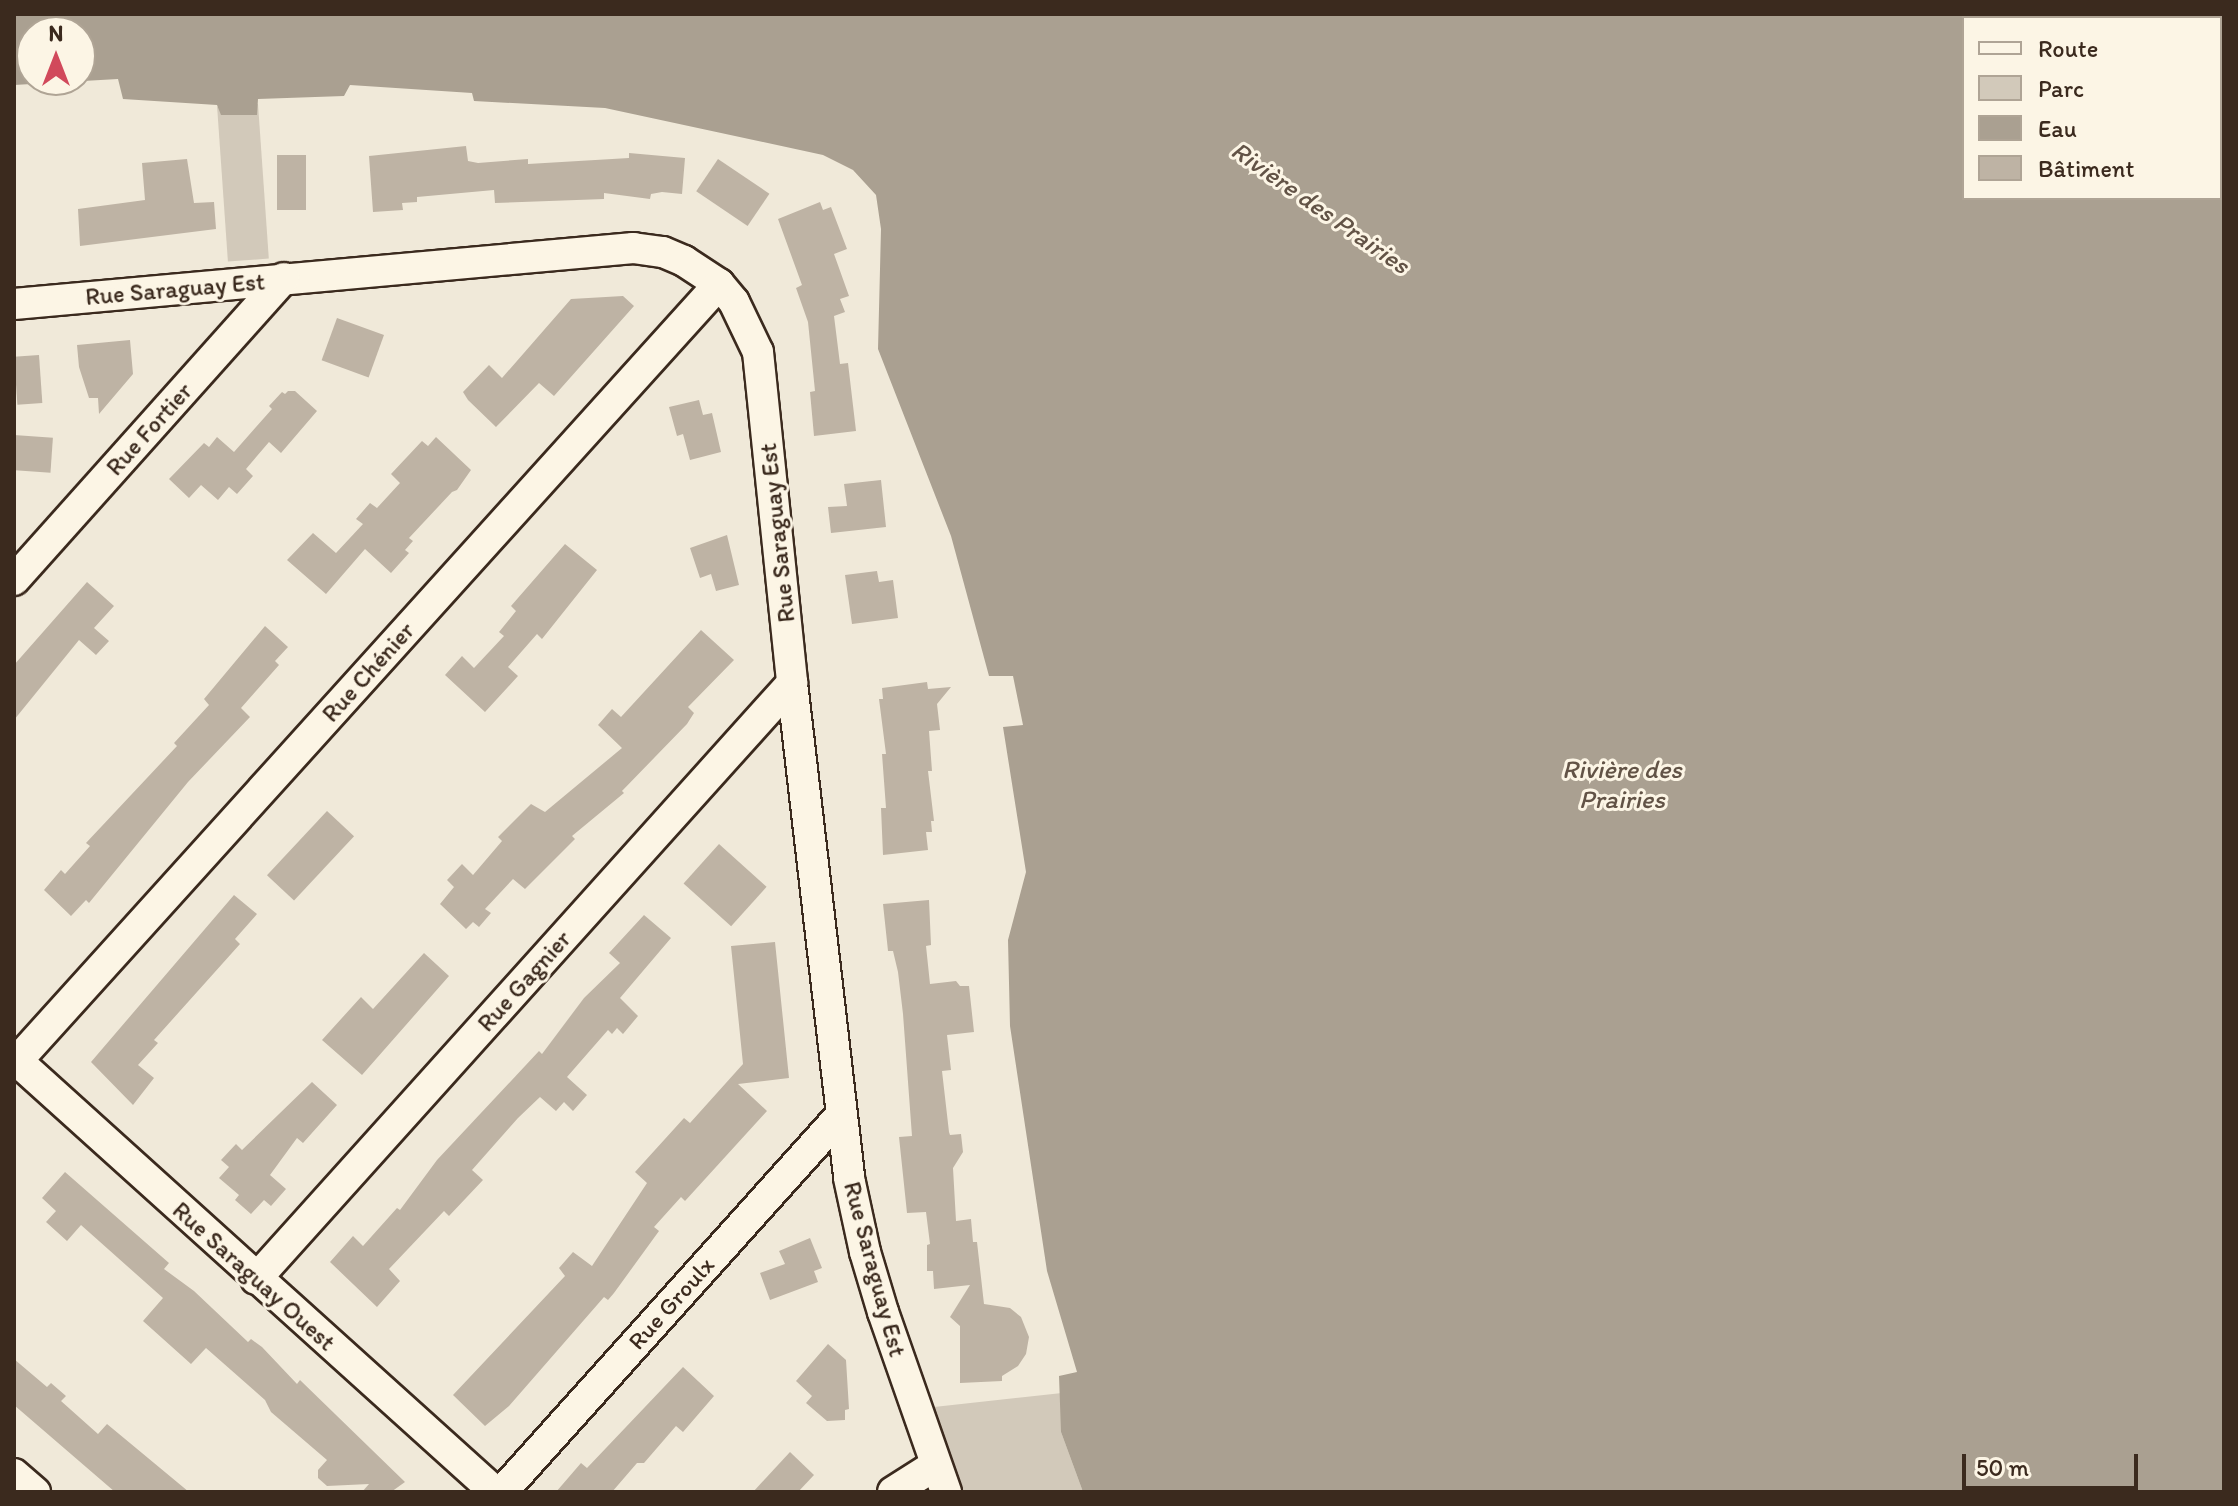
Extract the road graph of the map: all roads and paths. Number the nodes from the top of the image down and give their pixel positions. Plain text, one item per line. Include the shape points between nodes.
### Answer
1 (284, 278) junction
2 (719, 284) junction
3 (14, 304) edge
4 (14, 580) edge
5 (792, 683) junction
6 (16, 1059) edge
7 (841, 1115) junction
8 (256, 1279) junction
9 (14, 1474) edge
10 (940, 1479) edge
11 (35, 1492) edge
12 (495, 1492) edge
13 (502, 1492) edge
14 (893, 1492) edge

1 - 2 street, Rue Saraguay Est via 633,248 663,252
1 - 3 street, Rue Saraguay Est
1 - 4 street, Rue Fortier
2 - 5 street, Rue Saraguay Est via 749,328 758,352
2 - 6 street, Rue Chénier
5 - 7 street, Rue Saraguay Est
5 - 8 street, Rue Gagnier
6 - 8 street, Rue Saraguay Ouest
7 - 10 street, Rue Saraguay Est via 865,1252
7 - 13 street, Rue Groulx
8 - 12 street, Rue Saraguay Ouest
9 - 11 street
10 - 14 street

